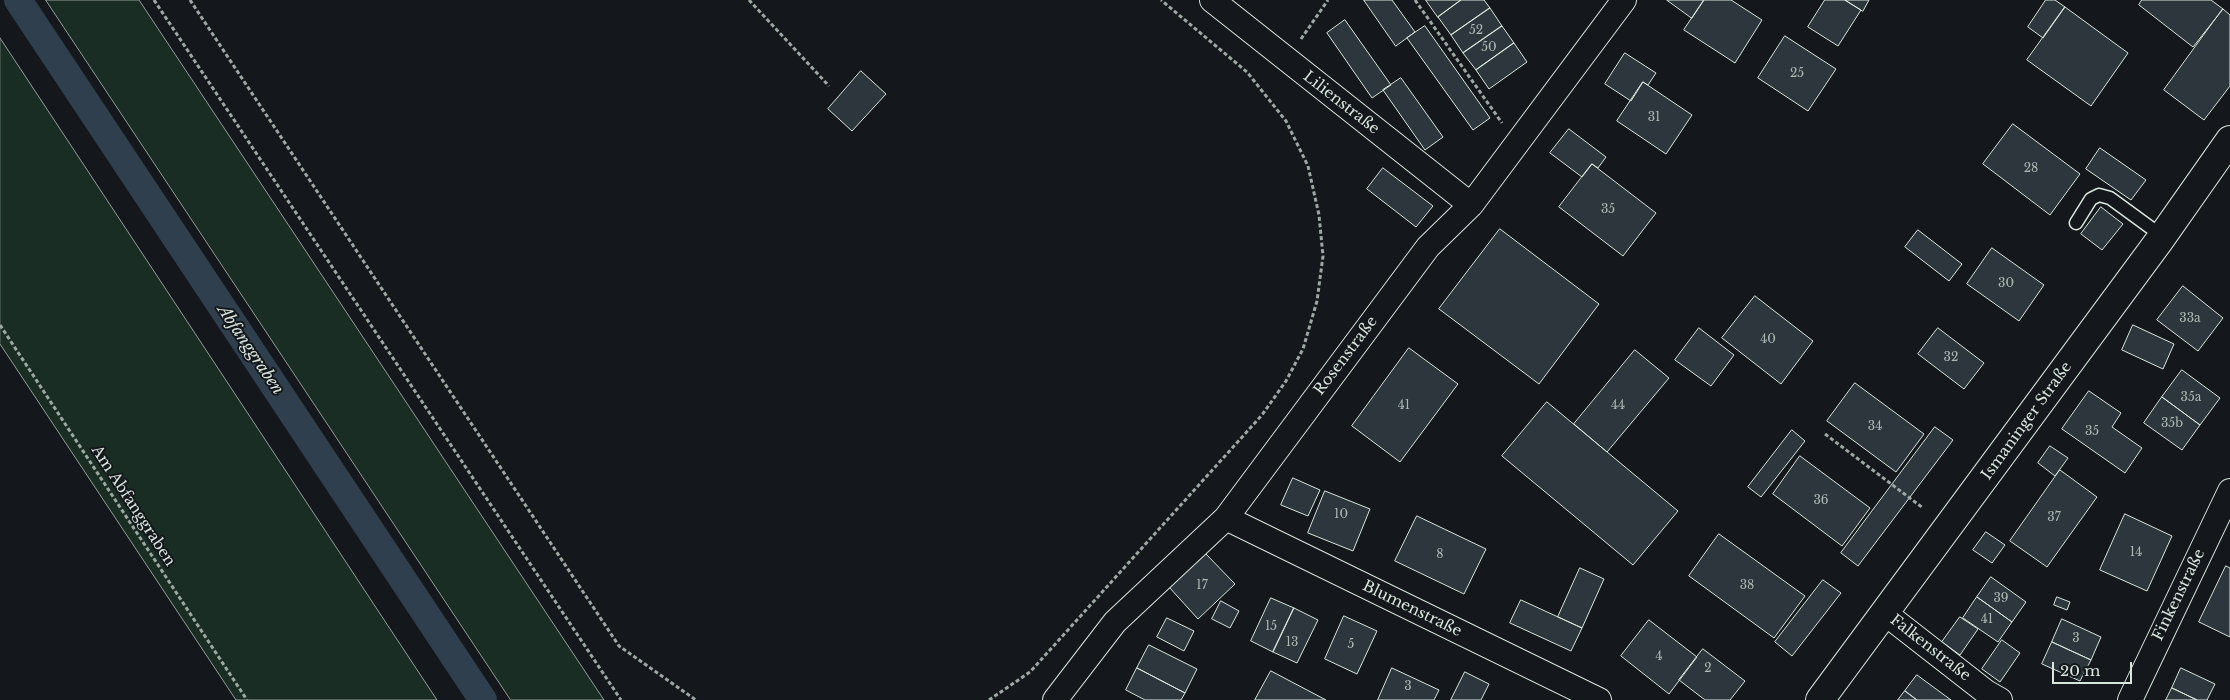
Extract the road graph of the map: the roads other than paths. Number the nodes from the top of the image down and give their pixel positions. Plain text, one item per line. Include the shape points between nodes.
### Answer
1 (1212, 0) edge
2 (1624, 0) edge
3 (2230, 140) edge
4 (1471, 205) junction
5 (2076, 223) dead end
6 (2162, 236) junction
7 (2230, 491) edge
8 (1226, 518) junction
9 (1886, 614) junction
10 (1055, 700) edge
11 (1599, 700) edge
12 (1820, 700) edge
13 (2000, 700) edge
14 (2130, 700) edge

1 - 4 street, Lilienstraße
2 - 4 street, Rosenstraße
3 - 6 main road, Ismaninger Straße
4 - 8 street, Rosenstraße via 1428,247
5 - 6 lane via 2091,199 2099,195 2110,198
6 - 9 main road, Ismaninger Straße
7 - 14 street, Finkenstraße
8 - 10 street, Rosenstraße via 1115,622
8 - 11 street, Blumenstraße
9 - 12 main road, Ismaninger Straße
9 - 13 street, Falkenstraße

